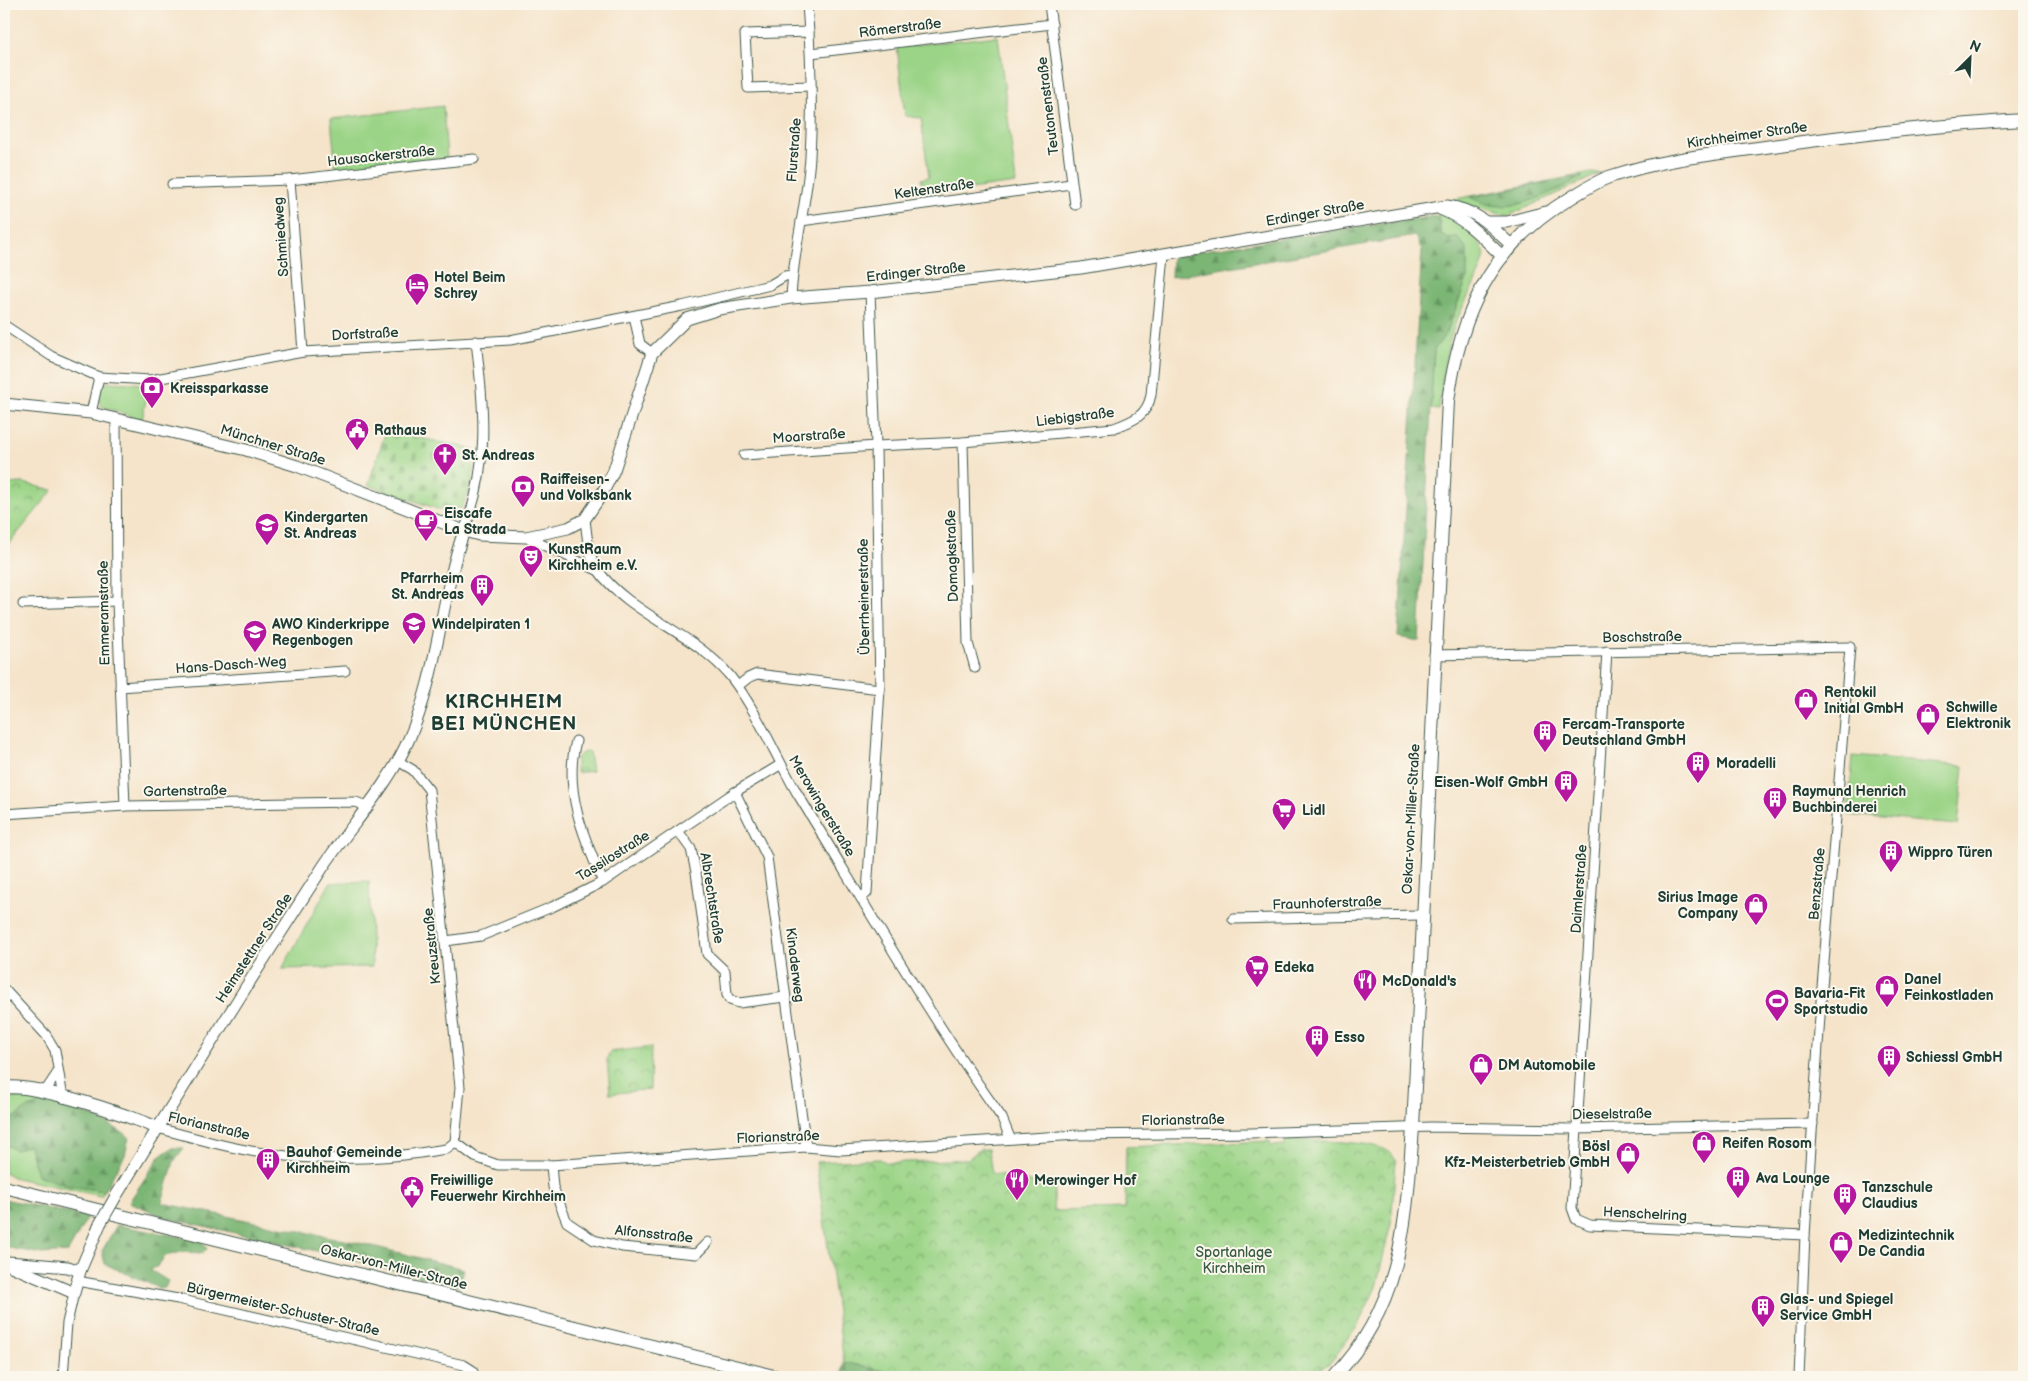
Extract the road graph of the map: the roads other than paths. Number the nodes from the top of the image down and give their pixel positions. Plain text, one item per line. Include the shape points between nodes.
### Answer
1 (808, 4) edge
2 (1049, 4) edge
3 (1052, 24) junction
4 (809, 32) junction
5 (811, 53) junction
6 (811, 86) junction
7 (2024, 120) edge
8 (474, 160) dead end
9 (290, 180) junction
10 (172, 184) dead end
11 (1071, 184) junction
12 (1075, 205) dead end
13 (1436, 208) junction
14 (1546, 212) junction
15 (801, 221) junction
16 (1487, 222) junction
17 (1512, 246) junction
18 (1164, 255) junction
19 (1503, 256) junction
20 (792, 275) junction
21 (870, 292) junction
22 (791, 298) junction
23 (682, 306) junction
24 (634, 316) junction
25 (688, 319) junction
26 (4, 325) edge
27 (476, 342) junction
28 (303, 352) junction
29 (652, 353) junction
30 (99, 377) junction
31 (4, 404) edge
32 (91, 413) junction
33 (116, 420) junction
34 (963, 442) junction
35 (876, 446) junction
36 (744, 455) dead end
37 (585, 520) junction
38 (464, 531) junction
39 (526, 537) junction
40 (597, 570) junction
41 (117, 601) junction
42 (23, 604) dead end
43 (1850, 647) joint
44 (1607, 652) junction
45 (1434, 655) junction
46 (976, 668) dead end
47 (345, 671) dead end
48 (738, 686) junction
49 (120, 687) junction
50 (880, 689) junction
51 (576, 741) dead end
52 (398, 761) junction
53 (780, 765) junction
54 (735, 792) junction
55 (125, 806) junction
56 (366, 806) junction
57 (4, 814) edge
58 (678, 831) junction
59 (603, 882) junction
60 (861, 898) junction
61 (1421, 915) junction
62 (1233, 919) dead end
63 (446, 941) junction
64 (4, 989) edge
65 (784, 997) junction
66 (58, 1072) junction
67 (4, 1088) edge
68 (44, 1093) junction
69 (63, 1098) junction
70 (1813, 1124) junction
71 (158, 1128) junction
72 (1412, 1128) junction
73 (1576, 1129) junction
74 (1010, 1138) junction
75 (455, 1142) junction
76 (806, 1147) junction
77 (550, 1165) junction
78 (7, 1186) edge
79 (1805, 1235) junction
80 (708, 1242) dead end
81 (4, 1263) edge
82 (79, 1276) junction
83 (74, 1293) junction
84 (1801, 1376) edge
85 (63, 1377) edge
86 (475, 1377) edge
87 (778, 1377) edge
88 (1334, 1377) edge

1 - 4 street, Flurstraße
2 - 3 street, Teutonenstraße
3 - 5 street, Römerstraße
3 - 11 street, Teutonenstraße
4 - 5 street, Flurstraße
4 - 6 street via 744,34 748,88
5 - 6 street, Flurstraße
6 - 15 street, Flurstraße via 810,158
7 - 14 main road, Kirchheimer Straße via 1880,132 1686,159 1608,178
8 - 9 street, Hausackerstraße
9 - 10 street, Schmiedweg
9 - 28 street, Schmiedweg
11 - 12 street, Teutonenstraße
11 - 15 street, Keltenstraße
13 - 16 street, Erdinger Straße via 1463,208
13 - 18 street, Erdinger Straße
13 - 19 street via 1469,224
14 - 16 street via 1507,222
14 - 17 main road, Kirchheimer Straße
15 - 20 street, Flurstraße
16 - 17 street, Erdinger Straße
17 - 19 main road, Kirchheimer Straße
18 - 21 street, Erdinger Straße
18 - 34 street, Liebigstraße via 1151,395 1149,405 1136,420 1114,428
19 - 45 main road, Oskar-von-Miller-Straße via 1470,310 1451,375
20 - 22 street, Flurstraße
20 - 23 street, Dorfstraße via 770,285
21 - 22 street, Erdinger Straße
21 - 35 street, Überrheinerstraße
22 - 25 street, Erdinger Straße via 719,309
23 - 24 street, Dorfstraße
23 - 25 street
24 - 27 street, Dorfstraße via 510,340
24 - 29 street via 640,344
25 - 29 street, Erdinger Straße
26 - 30 street via 51,356
27 - 28 street, Dorfstraße
27 - 38 street via 482,394 483,457 480,480
28 - 30 street, Dorfstraße via 150,380
29 - 37 street, Erdinger Straße via 614,470
30 - 32 street
31 - 32 street, Münchner Straße
32 - 33 street, Münchner Straße
33 - 38 street, Münchner Straße via 246,450 298,466
33 - 41 street, Emmeramstraße
34 - 35 street, Liebigstraße
34 - 46 street, Domagkstraße via 968,643
35 - 36 street, Moarstraße
35 - 50 street, Überrheinerstraße
37 - 39 street via 549,533
37 - 40 street, Merowingerstraße
38 - 39 street, Münchner Straße via 479,535
38 - 52 street, Heimstettner Straße via 447,587 420,713
39 - 40 street
40 - 48 street, Merowingerstraße via 619,592 719,663
41 - 42 street
41 - 49 street, Emmeramstraße
43 - 44 street, Boschstraße
43 - 70 street, Benzstraße
44 - 45 street, Boschstraße
44 - 73 street, Daimlerstraße
45 - 61 main road, Oskar-von-Miller-Straße
47 - 49 street, Hans-Dasch-Weg
48 - 50 street via 757,674
48 - 53 street, Merowingerstraße
49 - 55 street, Emmeramstraße
50 - 60 street, Überrheinerstraße via 867,893
51 - 59 street via 572,776 579,826
52 - 56 street, Heimstettner Straße
52 - 63 street, Kreuzstraße via 413,770 429,790
53 - 54 street, Tassilostraße
53 - 60 street, Merowingerstraße
54 - 58 street, Tassilostraße
54 - 65 street, Kinaderweg via 767,857
55 - 56 street, Gartenstraße via 356,802
55 - 57 street, Gartenstraße
56 - 71 street, Heimstettner Straße via 327,861
58 - 59 street, Tassilostraße
58 - 65 street, Albrechtstraße via 691,849 707,954 725,971 730,1000
59 - 63 street, Tassilostraße via 481,936
60 - 74 street, Merowingerstraße via 1002,1118
61 - 62 street, Fraunhoferstraße
61 - 72 main road, Oskar-von-Miller-Straße
63 - 75 street, Kreuzstraße via 460,1087
64 - 66 street via 46,1035 55,1050
65 - 76 street, Kinaderweg
66 - 68 street
66 - 69 street
67 - 68 main road
68 - 69 main road
69 - 71 main road
70 - 73 street, Dieselstraße
70 - 79 street
71 - 75 street, Florianstraße via 268,1154 315,1158 371,1159 416,1154 446,1150
71 - 82 street, Heimstettner Straße, bridge via 100,1224
72 - 73 street, Dieselstraße
72 - 74 street, Florianstraße
72 - 88 main road, Oskar-von-Miller-Straße via 1405,1228 1392,1280 1361,1346
73 - 79 street, Henschelring via 1572,1208 1576,1219 1590,1225
74 - 76 street, Florianstraße via 841,1150
75 - 77 street, Florianstraße via 475,1157 498,1165
76 - 77 street, Florianstraße
77 - 80 street, Alfonsstraße via 553,1187 567,1222 594,1240 622,1247 696,1254
78 - 87 main road, Oskar-von-Miller-Straße
79 - 84 street
81 - 82 street via 68,1267
81 - 83 street
82 - 83 street, Heimstettner Straße
82 - 86 street, Bürgermeister-Schuster-Straße via 464,1365 472,1370
83 - 85 street, Heimstettner Straße via 67,1323

